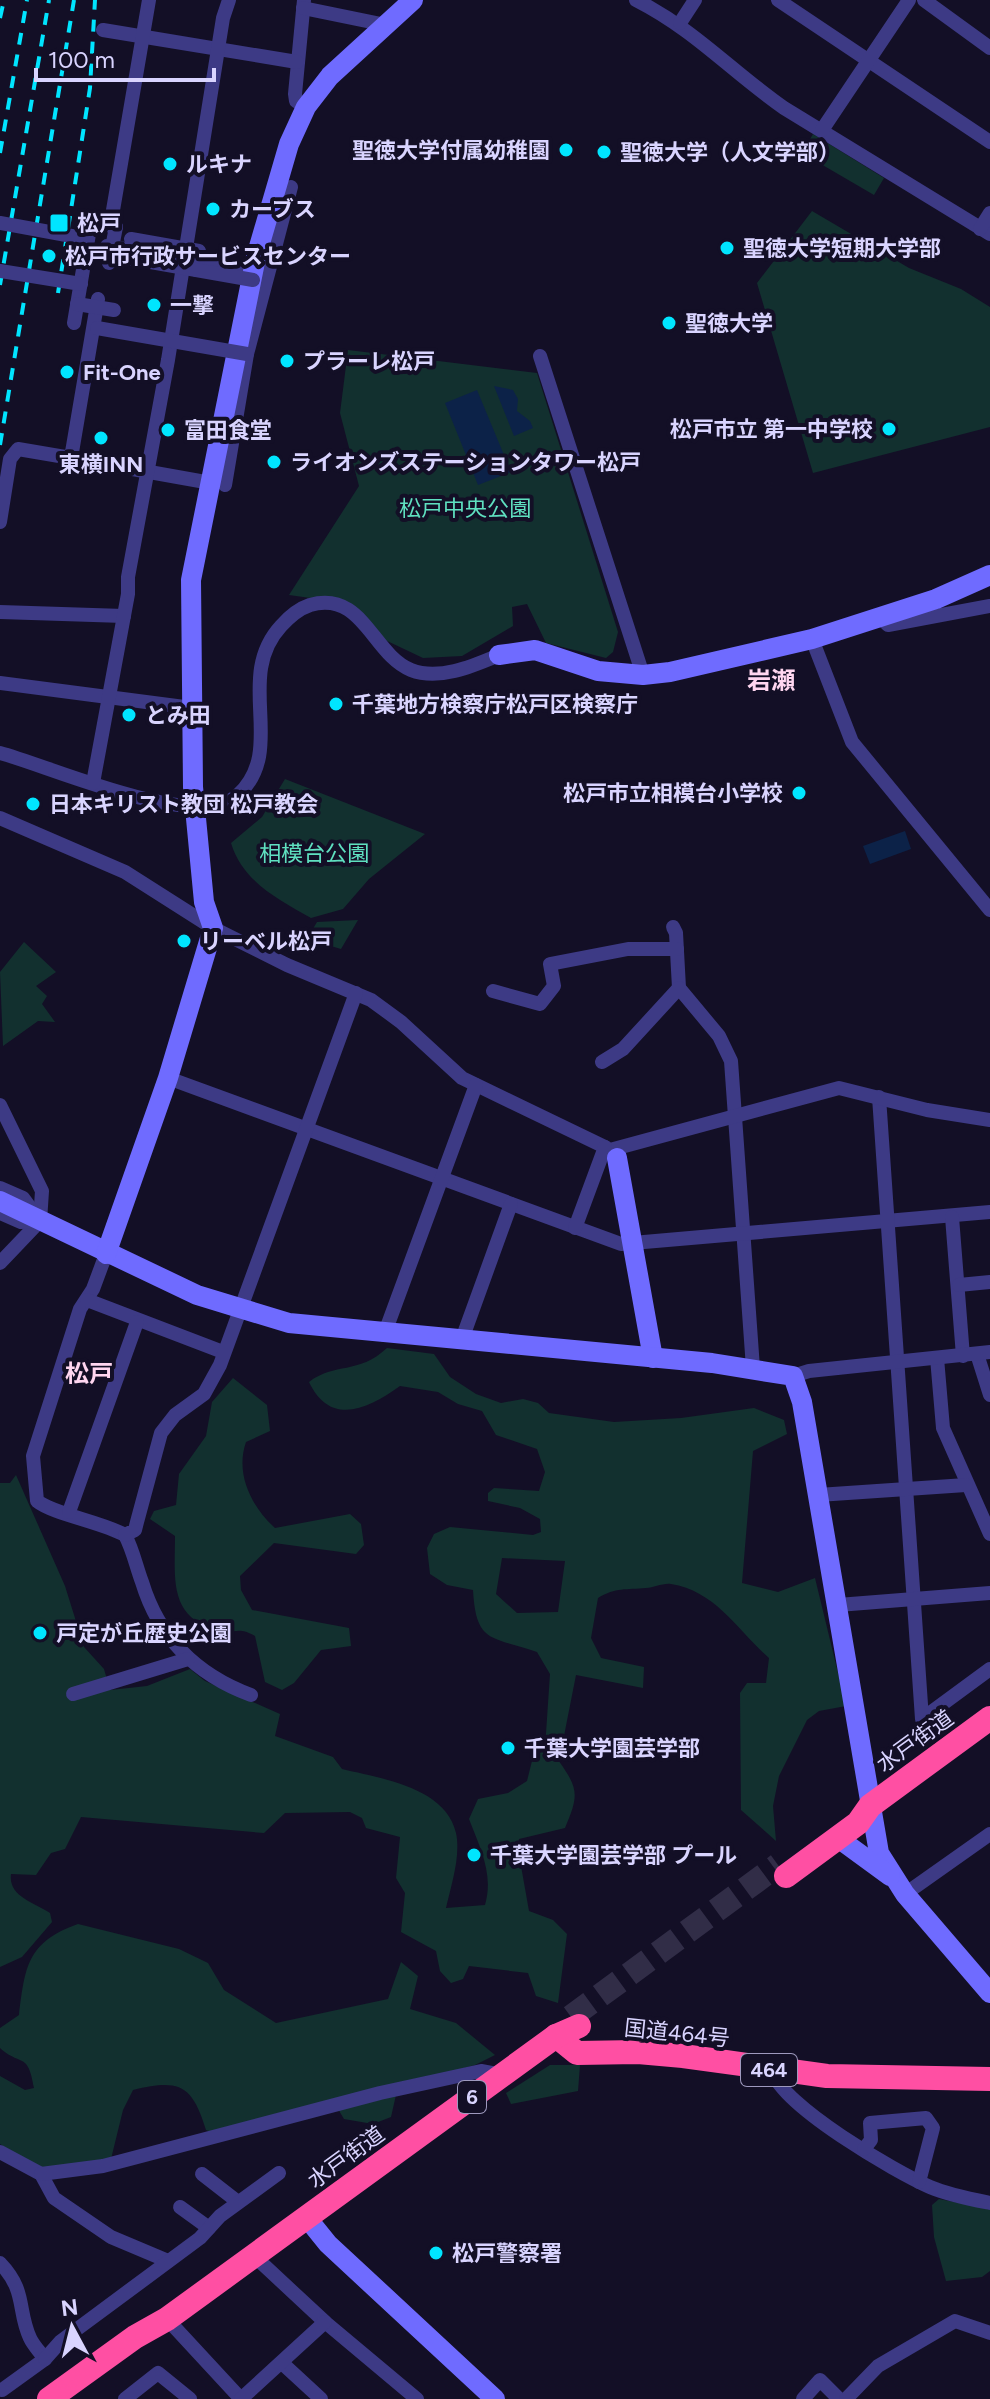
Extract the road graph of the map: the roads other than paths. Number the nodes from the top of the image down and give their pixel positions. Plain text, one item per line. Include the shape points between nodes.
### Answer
1 (149, 0) edge
2 (229, 0) edge
3 (413, 0) edge
4 (636, 0) edge
5 (695, 0) edge
6 (778, 0) edge
7 (909, 0) edge
8 (924, 0) edge
9 (303, 4) edge
10 (680, 23) junction
11 (386, 25) junction
12 (103, 30) dead end
13 (144, 36) junction
14 (990, 48) edge
15 (219, 49) junction
16 (297, 62) junction
17 (869, 63) junction
18 (306, 107) junction
19 (822, 130) junction
20 (990, 142) edge
21 (291, 187) dead end
22 (990, 213) edge
23 (112, 216) dead end
24 (0, 223) edge
25 (985, 231) edge
26 (87, 245) junction
27 (118, 249) junction
28 (173, 257) junction
29 (0, 271) edge
30 (260, 281) junction
31 (81, 284) junction
32 (77, 304) junction
33 (104, 306) junction
34 (74, 323) dead end
35 (247, 354) junction
36 (540, 356) dead end
37 (71, 458) junction
38 (147, 470) junction
39 (218, 484) junction
40 (0, 522) edge
41 (990, 575) edge
42 (990, 606) edge
43 (0, 612) edge
44 (124, 616) junction
45 (880, 617) junction
46 (812, 639) junction
47 (499, 655) joint
48 (643, 675) junction
49 (0, 683) edge
50 (108, 698) junction
51 (192, 708) junction
52 (0, 753) edge
53 (93, 783) junction
54 (195, 806) junction
55 (0, 818) edge
56 (990, 910) edge
57 (673, 927) dead end
58 (213, 928) junction
59 (677, 949) junction
60 (679, 988) junction
61 (493, 991) dead end
62 (356, 993) junction
63 (602, 1062) dead end
64 (168, 1078) junction
65 (476, 1085) junction
66 (879, 1097) junction
67 (0, 1105) edge
68 (737, 1116) junction
69 (990, 1120) edge
70 (306, 1128) junction
71 (611, 1152) junction
72 (441, 1178) junction
73 (0, 1188) edge
74 (0, 1201) edge
75 (511, 1204) junction
76 (990, 1212) edge
77 (0, 1213) edge
78 (952, 1217) junction
79 (40, 1221) junction
80 (887, 1222) junction
81 (575, 1228) junction
82 (744, 1235) junction
83 (635, 1245) junction
84 (106, 1254) junction
85 (0, 1263) edge
86 (990, 1282) edge
87 (959, 1285) junction
88 (87, 1300) junction
89 (239, 1311) junction
90 (137, 1322) junction
91 (384, 1335) junction
92 (461, 1342) junction
93 (223, 1352) junction
94 (977, 1354) edge
95 (653, 1358) junction
96 (937, 1358) junction
97 (897, 1362) junction
98 (753, 1368) junction
99 (793, 1376) junction
100 (990, 1395) edge
101 (966, 1485) junction
102 (907, 1488) junction
103 (818, 1495) junction
104 (69, 1512) junction
105 (990, 1534) edge
106 (125, 1535) junction
107 (990, 1593) edge
108 (914, 1598) junction
109 (838, 1605) junction
110 (188, 1659) junction
111 (990, 1669) edge
112 (73, 1694) dead end
113 (251, 1695) dead end
114 (986, 1728) edge
115 (870, 1806) junction
116 (990, 1834) edge
117 (838, 1838) junction
118 (899, 1886) junction
119 (990, 1992) edge
120 (569, 2026) joint
121 (772, 2070) junction
122 (502, 2075) junction
123 (990, 2079) edge
124 (864, 2149) junction
125 (0, 2152) edge
126 (279, 2173) dead end
127 (41, 2174) junction
128 (202, 2174) dead end
129 (919, 2182) junction
130 (238, 2202) junction
131 (990, 2203) edge
132 (180, 2207) dead end
133 (307, 2218) junction
134 (209, 2228) junction
135 (254, 2256) junction
136 (168, 2261) junction
137 (0, 2263) edge
138 (167, 2319) junction
139 (325, 2322) junction
140 (990, 2333) edge
141 (45, 2359) junction
142 (282, 2363) junction
143 (3, 2391) edge
144 (55, 2398) edge
145 (125, 2399) edge
146 (190, 2399) edge
147 (241, 2399) edge
148 (321, 2399) edge
149 (417, 2399) edge
150 (495, 2399) edge
151 (803, 2399) edge
152 (839, 2399) edge
153 (846, 2399) edge

1 - 13 street
2 - 15 street
3 - 11 street
4 - 10 street
5 - 10 street
6 - 17 street
7 - 17 street
8 - 14 street
9 - 11 street
9 - 16 street
10 - 19 street via 753,86
11 - 18 street via 330,76
12 - 13 street
13 - 15 street
13 - 23 street
15 - 16 street
15 - 28 street
16 - 18 street via 296,101
17 - 19 street
17 - 20 street
18 - 30 street via 280,171
19 - 25 street
21 - 30 street
22 - 25 street
24 - 26 street, bridge
26 - 27 street
26 - 27 street, bridge via 91,222 116,227
26 - 31 street
27 - 28 street, bridge
27 - 28 street
28 - 30 street
28 - 30 street, bridge via 199,251 197,275
28 - 38 street
29 - 31 street, bridge
30 - 35 street
30 - 39 street
31 - 32 street, bridge
32 - 33 street, bridge
32 - 34 street
33 - 35 street, bridge via 97,328
33 - 37 street
35 - 39 street
36 - 48 street
37 - 38 street
37 - 40 street via 18,449 10,459
38 - 39 street
38 - 44 street
39 - 51 street via 191,580
41 - 45 street
42 - 45 street via 888,625
43 - 44 street
44 - 50 street
45 - 46 street
46 - 48 street
46 - 56 street via 852,742
47 - 48 street via 535,650 598,671
47 - 54 street via 434,673 408,669 349,610 328,603 299,610 274,633 263,658 257,681 262,741 255,774 235,799
49 - 50 street
50 - 51 street
50 - 53 street
51 - 54 street
52 - 53 street
53 - 54 street via 163,803
54 - 58 street via 204,902
55 - 58 street via 125,872
57 - 59 street
58 - 62 street
58 - 64 street
59 - 60 street
59 - 61 street via 628,949 550,964 554,986 540,1004
60 - 63 street via 623,1049
60 - 68 street via 725,1044
62 - 65 street via 388,1012 454,1073
62 - 70 street
64 - 70 street
64 - 84 street
65 - 71 street
65 - 72 street
66 - 68 street via 839,1088
66 - 69 street
66 - 80 street
67 - 79 street via 42,1191
68 - 71 street
68 - 82 street
70 - 72 street
70 - 89 street
71 - 81 street
71 - 83 street
72 - 75 street
72 - 91 street
73 - 79 street via 23,1198
74 - 79 street
75 - 81 street
75 - 92 street
76 - 78 street
77 - 79 street via 21,1222
78 - 80 street
78 - 87 street
79 - 84 street
79 - 85 street
80 - 82 street
80 - 97 street
81 - 83 street
82 - 83 street
82 - 98 street
83 - 95 street
84 - 88 street
84 - 89 street
86 - 87 street
87 - 94 street
88 - 90 street
88 - 104 street via 32,1464 37,1501
89 - 91 street
89 - 93 street
90 - 93 street
90 - 104 street
91 - 92 street
92 - 95 street
93 - 106 street via 204,1394 161,1433 135,1530
94 - 96 street
94 - 100 street
95 - 98 street
96 - 97 street
96 - 101 street via 943,1428
97 - 99 street
97 - 102 street
98 - 99 street
99 - 103 street
101 - 102 street
101 - 105 street
102 - 103 street
102 - 108 street
103 - 109 street
104 - 106 street
106 - 110 street via 160,1624
107 - 108 street
108 - 109 street
108 - 111 street via 922,1719
109 - 115 street
110 - 112 street
110 - 113 street via 213,1678
114 - 115 highway, 水戸街道
115 - 117 highway, 水戸街道
115 - 117 highway, 水戸街道 via 854,1811 782,1871
115 - 118 street via 879,1853
116 - 118 street
117 - 118 street
118 - 119 street
120 - 121 highway, 国道464号 / 464 via 577,2053 638,2052
120 - 122 highway, 水戸街道 / 6
121 - 123 highway, 国道464号 / 464 via 868,2079
121 - 124 street via 783,2089
122 - 127 street via 481,2071 103,2166
122 - 133 highway, 水戸街道 / 6
124 - 129 street
124 - 129 street via 871,2140 870,2123 926,2118 933,2128
125 - 127 street
126 - 130 street
127 - 136 street via 54,2198 111,2237
128 - 130 street
129 - 131 street
130 - 134 street
132 - 134 street
133 - 135 highway, 水戸街道 / 6
133 - 150 street via 328,2244
134 - 136 street
135 - 138 highway, 水戸街道 / 6
135 - 139 street
136 - 141 street via 61,2341
137 - 141 street via 23,2302 30,2338
138 - 144 highway, 水戸街道 / 6
138 - 147 street
139 - 142 street
139 - 149 street
140 - 153 street via 955,2321 878,2366
141 - 143 street
142 - 147 street
142 - 148 street
145 - 146 street via 158,2373
151 - 152 street via 820,2380

